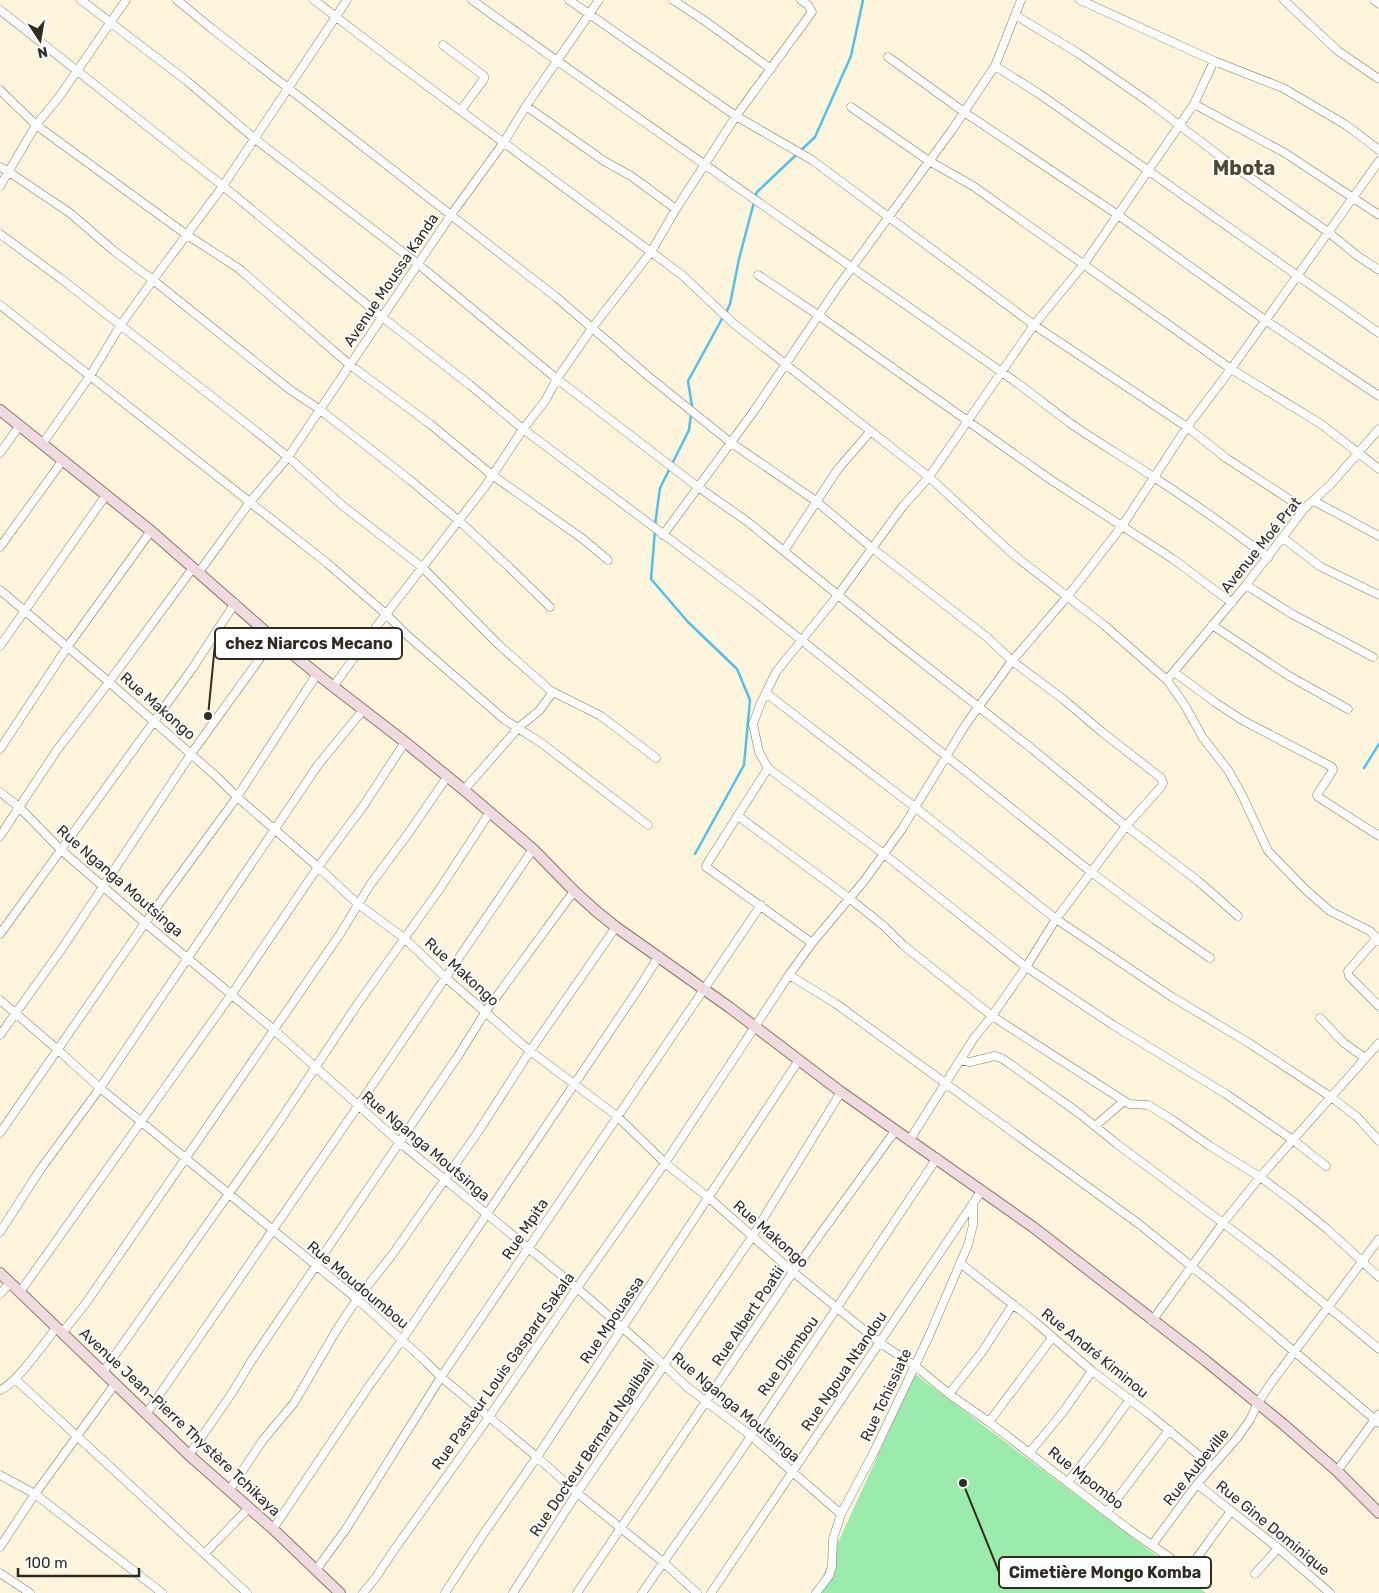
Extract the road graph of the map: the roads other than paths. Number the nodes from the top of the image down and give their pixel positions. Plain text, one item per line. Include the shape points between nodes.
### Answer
1 (82, 0) edge
2 (126, 0) edge
3 (177, 0) edge
4 (314, 0) edge
5 (347, 0) edge
6 (472, 0) edge
7 (569, 0) edge
8 (599, 0) edge
9 (673, 0) edge
10 (801, 0) edge
11 (1022, 0) edge
12 (1080, 0) edge
13 (1284, 0) edge
14 (1374, 0) edge
15 (1379, 4) edge
16 (0, 10) edge
17 (589, 14) junction
18 (1015, 15) junction
19 (336, 17) junction
20 (110, 23) junction
21 (443, 45) dead end
22 (888, 57) dead end
23 (557, 61) junction
24 (1214, 61) junction
25 (995, 66) junction
26 (771, 70) junction
27 (77, 72) junction
28 (1379, 79) edge
29 (289, 88) junction
30 (0, 90) edge
31 (1194, 104) junction
32 (526, 106) junction
33 (851, 107) dead end
34 (461, 110) junction
35 (964, 112) junction
36 (736, 116) junction
37 (36, 125) junction
38 (1179, 126) junction
39 (255, 139) junction
40 (504, 142) junction
41 (1379, 150) edge
42 (929, 161) junction
43 (1379, 161) edge
44 (705, 163) junction
45 (0, 167) edge
46 (9, 172) junction
47 (1148, 172) junction
48 (0, 186) edge
49 (223, 186) junction
50 (1352, 198) junction
51 (676, 209) junction
52 (451, 215) junction
53 (1118, 215) junction
54 (1379, 215) edge
55 (888, 217) junction
56 (1328, 232) junction
57 (0, 234) edge
58 (186, 235) junction
59 (651, 252) junction
60 (418, 264) junction
61 (1084, 264) junction
62 (852, 268) junction
63 (1379, 270) edge
64 (758, 275) dead end
65 (1297, 276) junction
66 (153, 280) junction
67 (0, 305) edge
68 (818, 315) junction
69 (382, 317) junction
70 (1266, 320) junction
71 (1034, 325) junction
72 (120, 326) junction
73 (592, 328) junction
74 (1379, 333) edge
75 (787, 364) junction
76 (350, 365) junction
77 (1231, 369) junction
78 (1002, 372) junction
79 (90, 376) junction
80 (557, 379) junction
81 (1379, 396) edge
82 (319, 409) junction
83 (0, 410) edge
84 (968, 422) junction
85 (20, 424) junction
86 (1187, 427) junction
87 (523, 429) junction
88 (1379, 429) edge
89 (870, 432) junction
90 (730, 442) junction
91 (43, 443) junction
92 (1360, 452) junction
93 (0, 453) edge
94 (288, 457) junction
95 (63, 460) junction
96 (1379, 469) edge
97 (492, 475) junction
98 (929, 477) junction
99 (1154, 477) junction
100 (698, 487) junction
101 (106, 495) junction
102 (1314, 501) junction
103 (250, 502) junction
104 (816, 502) junction
105 (1304, 508) junction
106 (458, 520) junction
107 (1122, 526) junction
108 (151, 531) junction
109 (663, 535) junction
110 (1379, 536) edge
111 (1283, 538) junction
112 (0, 547) edge
113 (872, 548) junction
114 (784, 551) junction
115 (1268, 558) junction
116 (608, 560) dead end
117 (422, 567) junction
118 (196, 570) junction
119 (1246, 586) junction
120 (0, 590) edge
121 (838, 595) junction
122 (1067, 596) junction
123 (1379, 596) edge
124 (235, 603) junction
125 (1232, 603) junction
126 (550, 607) dead end
127 (24, 611) junction
128 (386, 614) junction
129 (1212, 625) junction
130 (274, 639) junction
131 (800, 641) junction
132 (0, 646) edge
133 (68, 646) junction
134 (1373, 657) dead end
135 (1012, 661) junction
136 (1174, 672) junction
137 (317, 674) junction
138 (1167, 680) junction
139 (109, 682) junction
140 (333, 686) junction
141 (553, 692) junction
142 (766, 693) junction
143 (978, 706) junction
144 (1348, 709) dead end
145 (363, 710) junction
146 (154, 722) junction
147 (519, 727) junction
148 (405, 742) junction
149 (0, 748) edge
150 (192, 754) junction
151 (947, 757) junction
152 (656, 758) dead end
153 (768, 768) junction
154 (447, 776) junction
155 (464, 790) junction
156 (0, 792) edge
157 (237, 798) junction
158 (19, 807) junction
159 (916, 808) junction
160 (490, 812) junction
161 (738, 816) junction
162 (648, 825) dead end
163 (1126, 826) junction
164 (275, 830) junction
165 (0, 836) edge
166 (1379, 836) edge
167 (533, 848) junction
168 (60, 849) junction
169 (884, 854) junction
170 (318, 867) junction
171 (1091, 872) junction
172 (103, 886) junction
173 (574, 891) junction
174 (849, 898) junction
175 (358, 904) junction
176 (761, 905) junction
177 (1238, 916) dead end
178 (1056, 919) junction
179 (145, 923) junction
180 (616, 927) junction
181 (0, 934) edge
182 (404, 938) junction
183 (1378, 939) edge
184 (812, 943) junction
185 (658, 956) junction
186 (189, 958) junction
187 (1210, 958) dead end
188 (1026, 967) junction
189 (789, 975) junction
190 (445, 977) junction
191 (704, 988) junction
192 (231, 995) junction
193 (0, 1000) edge
194 (1379, 1006) edge
195 (486, 1011) junction
196 (15, 1013) junction
197 (992, 1016) junction
198 (1320, 1018) dead end
199 (756, 1027) junction
200 (273, 1029) junction
201 (0, 1035) edge
202 (1379, 1044) edge
203 (58, 1050) junction
204 (530, 1051) junction
205 (1365, 1058) junction
206 (799, 1060) junction
207 (960, 1060) junction
208 (316, 1068) junction
209 (944, 1083) junction
210 (573, 1084) junction
211 (100, 1088) junction
212 (841, 1092) junction
213 (1331, 1097) junction
214 (1124, 1101) junction
215 (358, 1106) junction
216 (617, 1116) junction
217 (140, 1121) junction
218 (1095, 1126) junction
219 (895, 1131) junction
220 (0, 1133) edge
221 (909, 1140) junction
222 (1293, 1140) junction
223 (1378, 1141) edge
224 (399, 1142) junction
225 (937, 1158) junction
226 (186, 1159) junction
227 (665, 1163) junction
228 (1326, 1166) dead end
229 (1260, 1177) junction
230 (444, 1178) junction
231 (982, 1190) junction
232 (230, 1194) junction
233 (709, 1198) junction
234 (973, 1204) junction
235 (485, 1214) junction
236 (1223, 1222) junction
237 (273, 1231) junction
238 (0, 1232) edge
239 (752, 1237) junction
240 (1379, 1239) edge
241 (529, 1249) junction
242 (1361, 1262) junction
243 (960, 1263) junction
244 (316, 1266) junction
245 (1192, 1267) junction
246 (793, 1272) junction
247 (0, 1273) edge
248 (1379, 1277) edge
249 (10, 1283) junction
250 (577, 1288) junction
251 (20, 1292) junction
252 (0, 1294) edge
253 (357, 1299) junction
254 (1013, 1304) junction
255 (1327, 1307) junction
256 (837, 1308) junction
257 (1152, 1321) junction
258 (622, 1329) junction
259 (60, 1330) junction
260 (1052, 1338) junction
261 (402, 1340) junction
262 (880, 1343) junction
263 (1379, 1349) edge
264 (1293, 1352) junction
265 (914, 1365) junction
266 (665, 1366) junction
267 (1092, 1371) junction
268 (103, 1372) junction
269 (441, 1377) junction
270 (15, 1379) junction
271 (115, 1384) junction
272 (0, 1390) edge
273 (949, 1394) junction
274 (1130, 1400) junction
275 (707, 1402) junction
276 (1257, 1404) junction
277 (147, 1413) junction
278 (489, 1417) junction
279 (1378, 1419) edge
280 (989, 1422) junction
281 (1169, 1430) junction
282 (750, 1435) junction
283 (76, 1436) junction
284 (1030, 1452) junction
285 (189, 1455) junction
286 (537, 1457) junction
287 (1212, 1466) junction
288 (1337, 1471) junction
289 (793, 1472) junction
290 (0, 1475) edge
291 (1068, 1482) junction
292 (1197, 1484) junction
293 (229, 1491) junction
294 (577, 1493) junction
295 (35, 1494) junction
296 (249, 1508) junction
297 (1231, 1511) junction
298 (1107, 1512) junction
299 (1379, 1513) edge
300 (841, 1514) junction
301 (273, 1529) junction
302 (621, 1529) junction
303 (1152, 1545) junction
304 (0, 1547) edge
305 (1278, 1548) junction
306 (205, 1554) junction
307 (663, 1562) junction
308 (316, 1570) junction
309 (0, 1573) edge
310 (1255, 1574) dead end
311 (30, 1593) edge
312 (162, 1593) edge
313 (247, 1593) edge
314 (340, 1593) edge
315 (363, 1593) edge
316 (445, 1593) edge
317 (512, 1593) edge
318 (578, 1593) edge
319 (642, 1593) edge
320 (697, 1593) edge
321 (711, 1593) edge
322 (816, 1593) edge
323 (1330, 1593) edge

1 - 20 street
2 - 20 street
3 - 29 street
4 - 19 street
5 - 19 street
6 - 23 street
7 - 17 street
8 - 17 street, Avenue Moussa Kanda
9 - 26 street
10 - 26 street via 812,12
11 - 18 street
12 - 24 street
13 - 28 street via 1338,51
14 - 15 street
16 - 27 street
17 - 23 street, Avenue Moussa Kanda
17 - 36 street
18 - 25 street
18 - 38 street via 1078,53
19 - 29 street
19 - 34 street
20 - 27 street
20 - 39 street via 187,81
21 - 34 street via 484,76
22 - 35 street
23 - 32 street, Avenue Moussa Kanda
23 - 44 street
24 - 31 street
24 - 41 street via 1283,88 1346,125
25 - 35 street
25 - 47 street
26 - 36 street
27 - 37 street
27 - 49 street
29 - 39 street
29 - 52 street
30 - 37 street
31 - 38 street
31 - 50 street via 1285,152
32 - 40 street, Avenue Moussa Kanda
32 - 51 street
33 - 42 street
34 - 40 street
35 - 42 street
35 - 53 street
36 - 44 street
36 - 55 street via 812,160
37 - 46 street
37 - 58 street
38 - 47 street
38 - 56 street
39 - 49 street
39 - 60 street
40 - 52 street, Avenue Moussa Kanda
40 - 59 street
42 - 55 street
42 - 61 street via 973,186
43 - 50 street, Rue Pasteur Louis Gaspard Sakala
44 - 51 street
44 - 62 street
45 - 46 street
46 - 48 street
46 - 66 street via 70,213
47 - 53 street
47 - 65 street
49 - 58 street
49 - 69 street
50 - 54 street
50 - 56 street, Rue Pasteur Louis Gaspard Sakala
51 - 59 street
52 - 60 street, Avenue Moussa Kanda
52 - 73 street
53 - 61 street
53 - 70 street
55 - 62 street
55 - 71 street
56 - 63 street
56 - 65 street, Rue Pasteur Louis Gaspard Sakala
57 - 72 street
58 - 66 street
58 - 76 street via 238,268
59 - 73 street
59 - 75 street via 682,275 733,323
60 - 69 street, Avenue Moussa Kanda
60 - 80 street
61 - 71 street
61 - 77 street
62 - 68 street
62 - 78 street
64 - 68 street
65 - 70 street, Rue Pasteur Louis Gaspard Sakala
65 - 74 street
66 - 72 street
66 - 82 street via 289,389
67 - 79 street
68 - 75 street
68 - 84 street
69 - 76 street, Avenue Moussa Kanda
69 - 87 street
70 - 77 street, Rue Pasteur Louis Gaspard Sakala
70 - 81 street
71 - 78 street
71 - 86 street
72 - 79 street
72 - 94 street
73 - 80 street
73 - 90 street
75 - 89 street
75 - 90 street
76 - 82 street, Avenue Moussa Kanda
76 - 97 street
77 - 86 street, Rue Pasteur Louis Gaspard Sakala
77 - 92 street
78 - 84 street
78 - 99 street via 1073,425
79 - 91 street
79 - 103 street
80 - 87 street
80 - 100 street
82 - 94 street, Avenue Moussa Kanda
82 - 106 street
83 - 85 street
84 - 98 street
84 - 107 street
85 - 91 street
85 - 93 street
86 - 99 street, Rue Pasteur Louis Gaspard Sakala
86 - 105 street via 1226,458
87 - 97 street
87 - 109 street
88 - 92 street, Avenue Moé Prat
89 - 98 street
89 - 104 street via 838,469
90 - 100 street
90 - 104 street
91 - 95 street
92 - 96 street
92 - 102 street, Avenue Moé Prat
94 - 103 street, Avenue Moussa Kanda
94 - 117 street via 343,506
95 - 101 street
95 - 112 street
97 - 106 street
97 - 116 street via 583,538
98 - 113 street
98 - 122 street via 1015,556
99 - 107 street, Rue Pasteur Louis Gaspard Sakala
99 - 115 street
100 - 109 street
100 - 114 street
101 - 108 street
101 - 127 street
102 - 105 street, Avenue Moé Prat
102 - 110 street
103 - 118 street, Avenue Moussa Kanda
103 - 128 street
104 - 113 street
104 - 114 street
105 - 111 street, Avenue Moé Prat
106 - 117 street
106 - 126 street
107 - 122 street, Rue Pasteur Louis Gaspard Sakala
107 - 125 street
108 - 118 street
108 - 133 street
109 - 131 street via 755,603
111 - 115 street, Avenue Moé Prat
111 - 123 street via 1321,567
113 - 121 street
113 - 135 street via 988,638
114 - 121 street
115 - 119 street, Avenue Moé Prat
117 - 128 street
117 - 141 street via 499,645
118 - 124 street
118 - 139 street, Avenue Moussa Kanda
119 - 125 street, Avenue Moé Prat
119 - 134 street
120 - 127 street, Rue Makongo
121 - 131 street
121 - 143 street
122 - 135 street, Rue Pasteur Louis Gaspard Sakala
122 - 138 street
124 - 130 street
124 - 146 street
125 - 129 street, Avenue Moé Prat
127 - 132 street
127 - 133 street, Rue Makongo
128 - 140 street
128 - 147 street via 505,720
129 - 136 street, Avenue Moé Prat
129 - 144 street via 1288,676
130 - 137 street
130 - 150 street
131 - 142 street via 776,672
131 - 151 street
133 - 139 street, Rue Makongo
133 - 149 street
135 - 143 street, Rue Pasteur Louis Gaspard Sakala
135 - 163 street via 1161,778 1162,787
136 - 138 street, Avenue Moé Prat
136 - 166 street via 1242,720 1332,767 1318,797
137 - 140 street
137 - 157 street
138 - 183 street via 1203,738 1228,770 1268,851 1330,911 1370,931
139 - 146 street, Rue Makongo
139 - 158 street, Avenue Moussa Kanda
140 - 145 street
141 - 147 street via 539,711
141 - 152 street via 601,716
142 - 153 street via 753,724 759,752
142 - 159 street
143 - 151 street, Rue Pasteur Louis Gaspard Sakala
143 - 163 street
145 - 148 street
145 - 164 street via 318,766
146 - 150 street, Rue Makongo
146 - 168 street
147 - 155 street
147 - 162 street
148 - 154 street
148 - 170 street
150 - 157 street, Rue Makongo
150 - 172 street
151 - 159 street, Rue Pasteur Louis Gaspard Sakala
151 - 171 street
153 - 161 street
153 - 169 street
154 - 155 street
154 - 175 street
155 - 160 street
156 - 158 street, Rue Nganga Moutsinga
157 - 164 street, Rue Makongo
157 - 179 street
158 - 165 street, Avenue Moussa Kanda
158 - 168 street, Rue Nganga Moutsinga
159 - 169 street, Rue Pasteur Louis Gaspard Sakala
159 - 178 street
160 - 167 street
160 - 182 street
161 - 174 street
161 - 176 street via 706,867
163 - 171 street
163 - 177 street
164 - 170 street, Rue Makongo
164 - 186 street
167 - 173 street
167 - 190 street
168 - 172 street, Rue Nganga Moutsinga
168 - 181 street
169 - 174 street, Rue Pasteur Louis Gaspard Sakala
169 - 188 street
170 - 175 street, Rue Makongo
170 - 192 street
171 - 178 street
171 - 187 street
172 - 179 street, Rue Nganga Moutsinga
172 - 196 street
173 - 180 street
173 - 195 street
174 - 184 street, Rue Pasteur Louis Gaspard Sakala
174 - 197 street
175 - 182 street, Rue Makongo
175 - 200 street
176 - 184 street
176 - 191 street, Rue Mpita
178 - 188 street
178 - 213 street
179 - 186 street, Rue Nganga Moutsinga
179 - 203 street
180 - 185 street
180 - 204 street
182 - 190 street, Rue Makongo
182 - 208 street
183 - 194 street via 1348,971 1348,976
184 - 189 street, Rue Pasteur Louis Gaspard Sakala
185 - 191 street
185 - 210 street
186 - 192 street, Rue Nganga Moutsinga
186 - 211 street
188 - 197 street
188 - 222 street
189 - 199 street, Rue Pasteur Louis Gaspard Sakala
189 - 209 street via 835,1003
190 - 195 street, Rue Makongo
190 - 215 street
191 - 199 street
191 - 216 street, Rue Mpita
192 - 200 street, Rue Nganga Moutsinga
192 - 217 street
193 - 196 street, Rue Moudoumbou
195 - 204 street, Rue Makongo
195 - 224 street
196 - 201 street
196 - 203 street, Rue Moudoumbou
197 - 207 street
197 - 214 street
198 - 205 street via 1344,1043
199 - 206 street
199 - 227 street, Rue Pasteur Louis Gaspard Sakala
200 - 208 street, Rue Nganga Moutsinga
200 - 226 street
202 - 205 street
203 - 211 street, Rue Moudoumbou
203 - 220 street
204 - 210 street, Rue Makongo
204 - 230 street
205 - 213 street
206 - 212 street
206 - 233 street, Rue Mpouassa
207 - 209 street
207 - 218 street via 970,1062 995,1056
208 - 215 street, Rue Nganga Moutsinga
208 - 232 street
209 - 221 street
209 - 245 street via 1139,1224
210 - 216 street, Rue Makongo
210 - 235 street
211 - 217 street, Rue Moudoumbou
211 - 238 street via 40,1170
212 - 219 street
212 - 239 street, Rue Docteur Bernard Ngalibali
213 - 222 street
213 - 223 street via 1357,1117
214 - 218 street
214 - 229 street via 1148,1105
215 - 224 street, Rue Nganga Moutsinga
215 - 237 street
216 - 227 street, Rue Makongo
216 - 241 street, Rue Mpita
217 - 226 street, Rue Moudoumbou
217 - 251 street
218 - 236 street
219 - 221 street
219 - 246 street, Rue Albert Poatii
221 - 225 street
222 - 228 street
222 - 229 street
224 - 230 street, Rue Nganga Moutsinga
224 - 244 street
225 - 231 street
225 - 256 street, Rue Djembou
226 - 232 street, Rue Moudoumbou
226 - 259 street via 86,1303
227 - 233 street, Rue Makongo
227 - 250 street, Rue Pasteur Louis Gaspard Sakala
229 - 236 street
229 - 242 street via 1295,1202
230 - 235 street, Rue Nganga Moutsinga
230 - 253 street via 392,1255
231 - 234 street, Rue Ngoua Ntandou
231 - 257 street
232 - 237 street, Rue Moudoumbou
232 - 268 street
233 - 239 street, Rue Makongo
233 - 258 street, Rue Mpouassa
234 - 243 street, Rue Tchissiate via 973,1225
234 - 262 street, Rue Ngoua Ntandou
235 - 241 street, Rue Nganga Moutsinga
235 - 261 street
236 - 245 street
236 - 255 street
237 - 244 street, Rue Moudoumbou
237 - 277 street
239 - 246 street, Rue Makongo
239 - 266 street, Rue Docteur Bernard Ngalibali
240 - 242 street, Rue Aubeville
241 - 250 street, Rue Nganga Moutsinga
241 - 269 street, Rue Mpita
242 - 248 street
242 - 255 street, Rue Aubeville
243 - 254 street, Rue André Kiminou
243 - 265 street, Rue Tchissiate
244 - 253 street, Rue Moudoumbou
244 - 285 street
245 - 257 street
245 - 264 street
246 - 256 street, Rue Makongo
246 - 275 street, Rue Albert Poatii
247 - 249 street, Avenue Jean-Pierre Thystère Tchikaya
249 - 251 street, Avenue Jean-Pierre Thystère Tchikaya
249 - 252 street
250 - 258 street, Rue Nganga Moutsinga
250 - 278 street, Rue Pasteur Louis Gaspard Sakala
251 - 259 street, Avenue Jean-Pierre Thystère Tchikaya
253 - 261 street, Rue Moudoumbou
253 - 293 street via 294,1402 263,1440
254 - 260 street, Rue André Kiminou
254 - 273 street via 982,1352
255 - 263 street
255 - 264 street, Rue Aubeville
256 - 262 street, Rue Makongo
256 - 282 street, Rue Djembou
257 - 276 street
258 - 266 street, Rue Nganga Moutsinga
258 - 286 street, Rue Mpouassa
259 - 268 street, Avenue Jean-Pierre Thystère Tchikaya
259 - 270 street
260 - 267 street, Rue André Kiminou
260 - 280 street
261 - 269 street, Rue Moudoumbou
261 - 301 street
262 - 265 street, Rue Makongo
262 - 289 street, Rue Ngoua Ntandou
264 - 276 street, Rue Aubeville
264 - 279 street
265 - 273 street, Rue Mpombo
265 - 300 street, Rue Tchissiate
266 - 275 street, Rue Nganga Moutsinga
266 - 294 street, Rue Docteur Bernard Ngalibali
267 - 274 street, Rue André Kiminou
267 - 284 street
268 - 271 street, Avenue Jean-Pierre Thystère Tchikaya
269 - 278 street, Rue Moudoumbou
269 - 308 street, Rue Mpita via 346,1529
270 - 272 street
270 - 283 street
271 - 277 street, Avenue Jean-Pierre Thystère Tchikaya
271 - 283 street
273 - 280 street, Rue Mpombo
274 - 281 street, Rue André Kiminou
274 - 291 street
275 - 282 street, Rue Nganga Moutsinga
275 - 302 street, Rue Albert Poatii
276 - 287 street, Rue Aubeville via 1242,1432
276 - 288 street
277 - 285 street, Avenue Jean-Pierre Thystère Tchikaya
278 - 286 street, Rue Moudoumbou
278 - 315 street, Rue Pasteur Louis Gaspard Sakala
279 - 288 street
280 - 284 street, Rue Mpombo
281 - 287 street, Rue André Kiminou
281 - 298 street
282 - 289 street, Rue Nganga Moutsinga
282 - 307 street, Rue Djembou
283 - 295 street
283 - 306 street
284 - 291 street, Rue Mpombo
285 - 293 street, Avenue Jean-Pierre Thystère Tchikaya
286 - 294 street, Rue Moudoumbou
286 - 316 street, Rue Mpouassa
287 - 292 street, Rue Aubeville
288 - 299 street
289 - 300 street, Rue Nganga Moutsinga
289 - 321 street, Rue Ngoua Ntandou
290 - 295 street
291 - 298 street, Rue Mpombo
292 - 297 street, Rue Gine Dominique
292 - 303 street, Rue Aubeville
293 - 296 street, Avenue Jean-Pierre Thystère Tchikaya
294 - 302 street, Rue Moudoumbou
294 - 317 street, Rue Docteur Bernard Ngalibali
295 - 304 street
295 - 312 street
296 - 301 street, Avenue Jean-Pierre Thystère Tchikaya
296 - 306 street
297 - 303 street, Rue Mpombo via 1190,1564 1180,1564
297 - 305 street, Rue Gine Dominique
298 - 303 street, Rue Mpombo
300 - 322 street, Rue Tchissiate via 833,1538 829,1576
301 - 308 street, Avenue Jean-Pierre Thystère Tchikaya
302 - 307 street, Rue Moudoumbou
302 - 318 street, Rue Albert Poatii
305 - 310 street
305 - 323 street, Rue Gine Dominique
306 - 313 street
307 - 319 street, Rue Djembou
307 - 320 street, Rue Moudoumbou
308 - 314 street, Avenue Jean-Pierre Thystère Tchikaya
309 - 311 street

